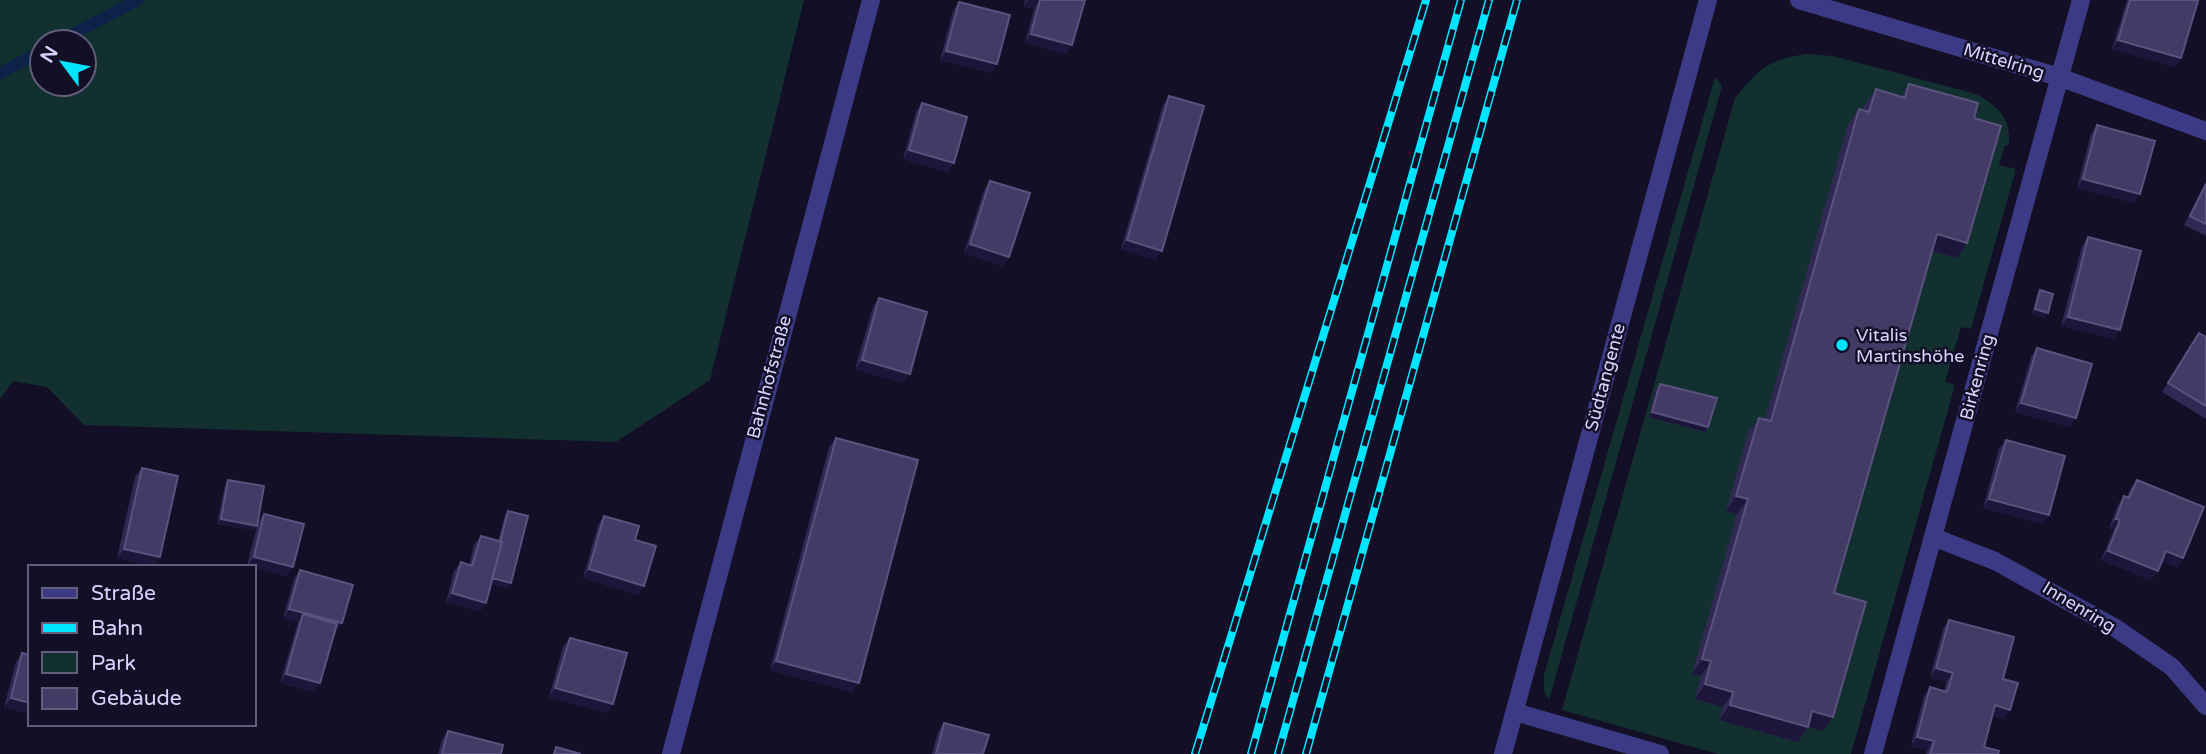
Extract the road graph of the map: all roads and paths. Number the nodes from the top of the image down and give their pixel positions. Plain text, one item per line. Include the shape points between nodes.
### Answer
1 (871, 0) edge
2 (1707, 0) edge
3 (1799, 0) edge
4 (2081, 0) edge
5 (2059, 77) junction
6 (2206, 131) edge
7 (1933, 537) junction
8 (2206, 706) edge
9 (1515, 712) junction
10 (671, 754) edge
11 (1503, 754) edge
12 (1660, 754) edge
13 (1873, 754) edge

1 - 10 street, Bahnhofstraße
2 - 9 street, Südtangente
3 - 5 street, Mittelring
4 - 5 street, Birkenring
5 - 6 street, Mittelring
5 - 7 street, Birkenring
7 - 8 street, Innenring via 1996,561 2114,627 2172,667
7 - 13 street, Birkenring
9 - 11 street, Südtangente
9 - 12 street

